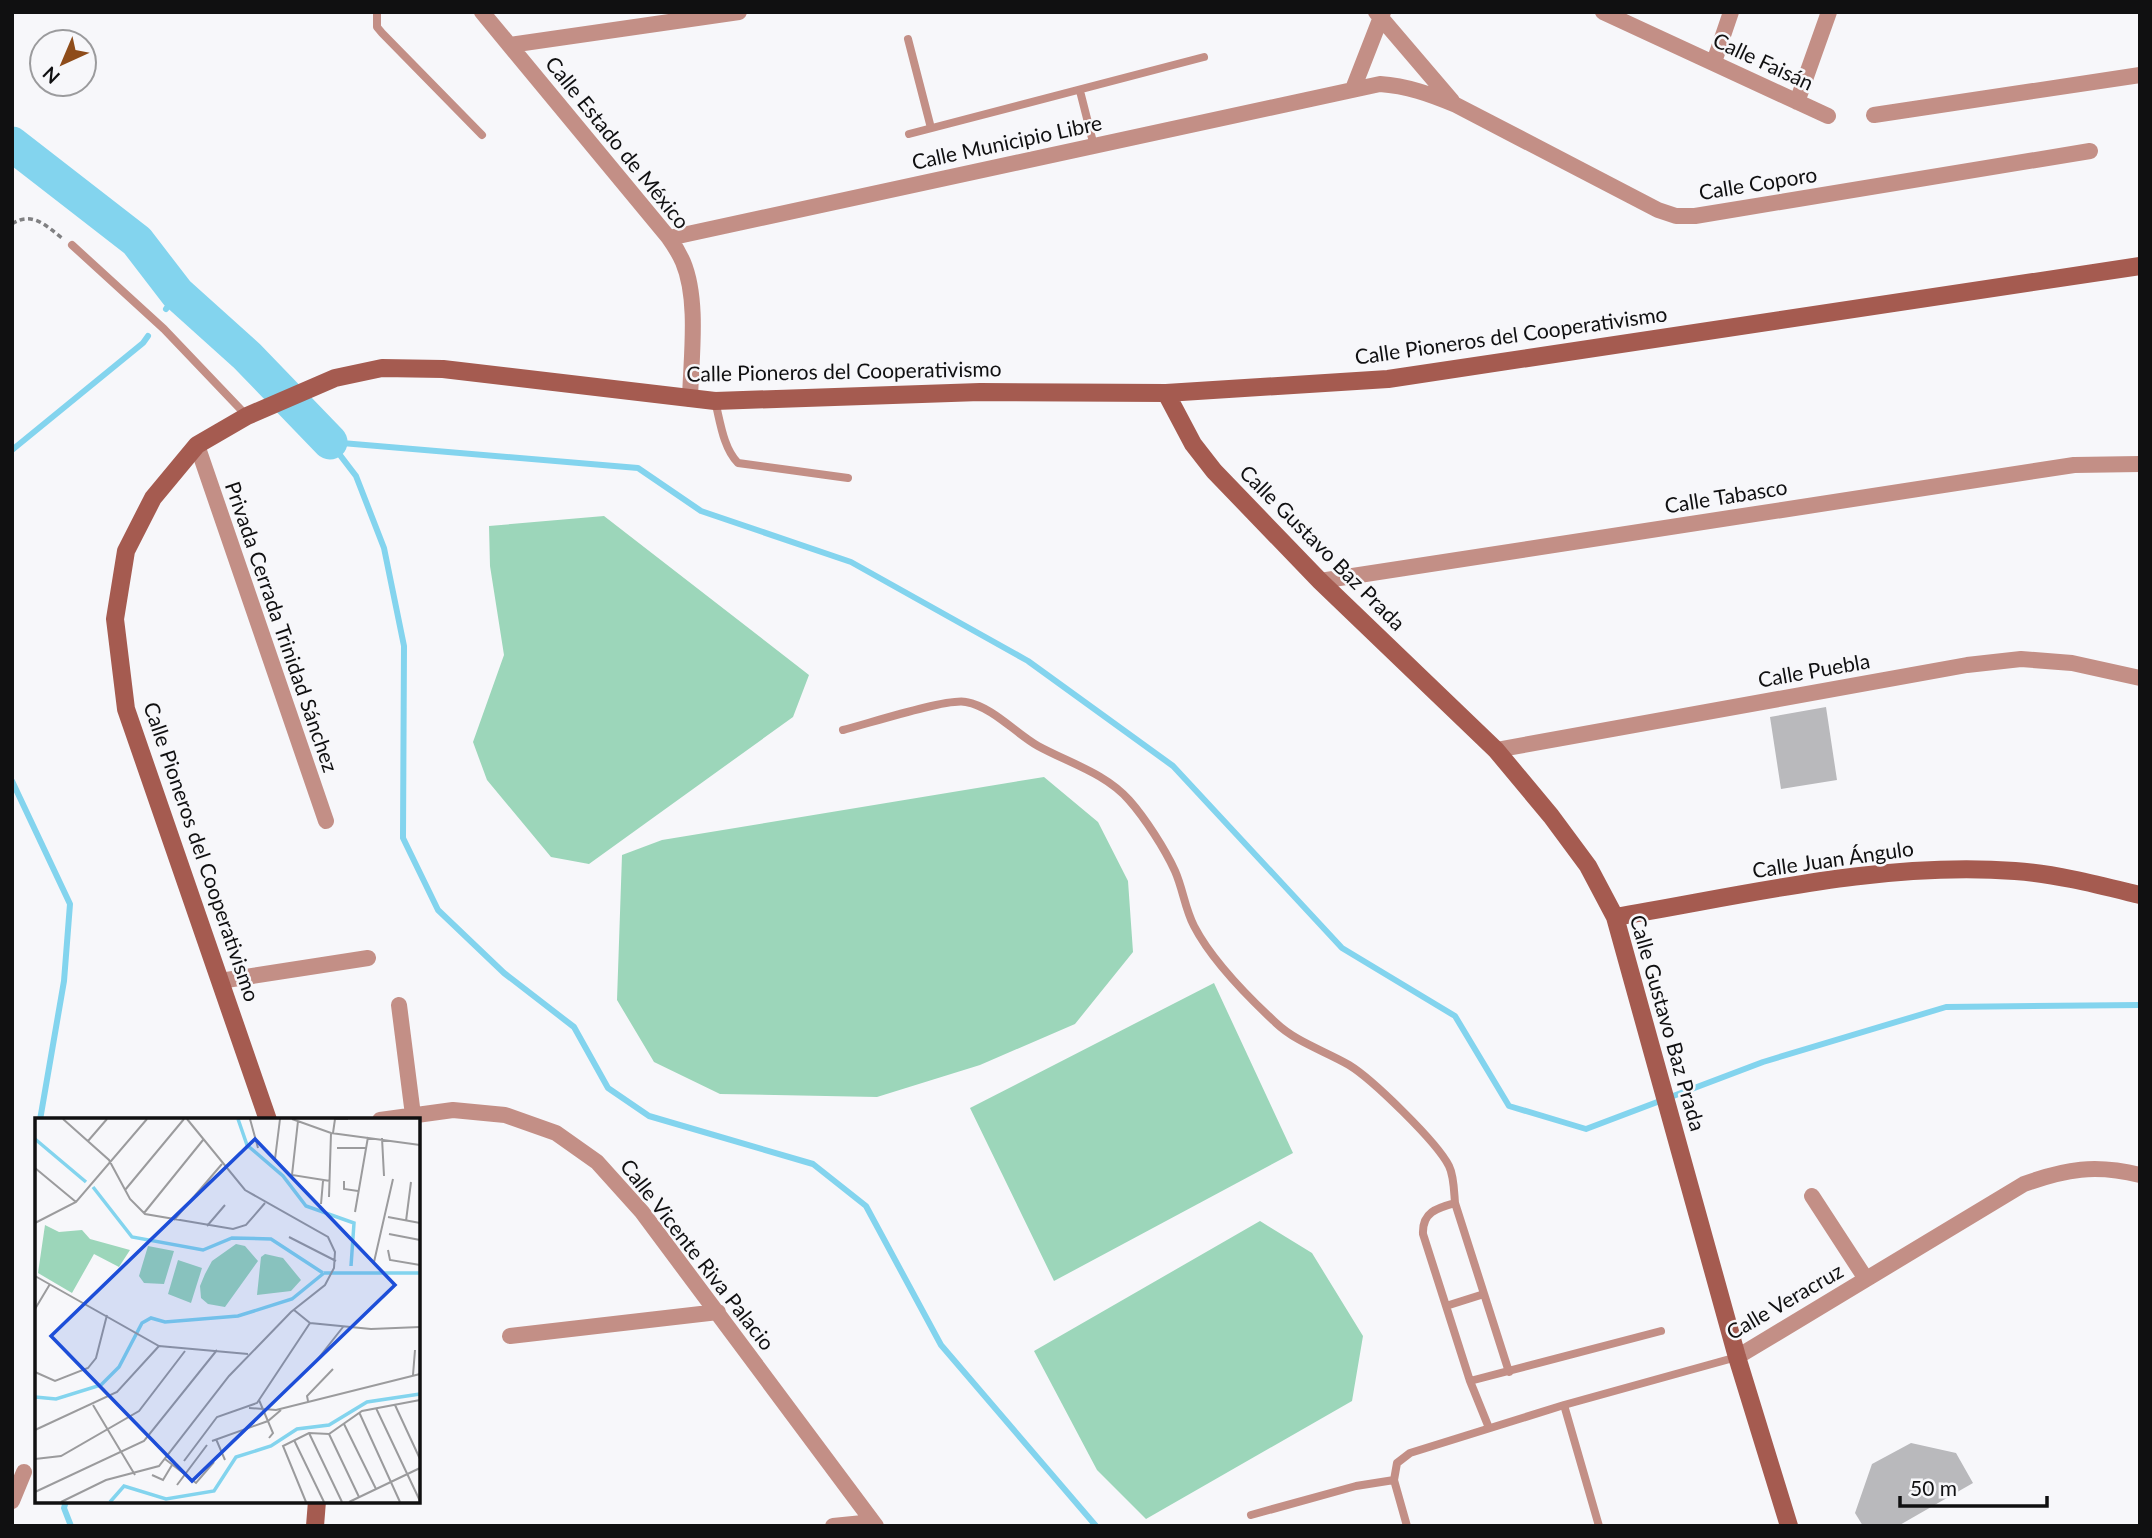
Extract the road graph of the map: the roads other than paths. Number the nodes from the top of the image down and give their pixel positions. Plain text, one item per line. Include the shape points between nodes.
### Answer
1 (377, 12) edge
2 (482, 12) edge
3 (739, 12) edge
4 (1603, 12) edge
5 (1731, 12) edge
6 (1829, 12) edge
7 (1380, 14) edge
8 (908, 39) dead end
9 (510, 45) junction
10 (1204, 57) dead end
11 (1714, 62) junction
12 (2140, 75) edge
13 (1353, 89) junction
14 (1080, 91) junction
15 (1797, 102) junction
16 (1456, 104) junction
17 (1874, 115) dead end
18 (1828, 116) dead end
19 (931, 128) junction
20 (909, 134) dead end
21 (482, 135) dead end
22 (1094, 146) junction
23 (2090, 150) dead end
24 (669, 238) junction
25 (72, 245) road end
26 (2140, 265) edge
27 (1166, 393) junction
28 (690, 399) junction
29 (715, 401) junction
30 (255, 413) junction
31 (197, 446) junction
32 (2140, 464) edge
33 (848, 478) dead end
34 (1320, 581) junction
35 (2140, 678) edge
36 (843, 730) dead end
37 (1496, 750) junction
38 (326, 821) dead end
39 (2140, 895) edge
40 (1615, 917) junction
41 (368, 958) dead end
42 (220, 981) junction
43 (400, 1005) dead end
44 (413, 1115) junction
45 (267, 1118) edge
46 (393, 1118) edge
47 (2140, 1175) edge
48 (1812, 1196) dead end
49 (1455, 1203) junction
50 (1866, 1279) junction
51 (1484, 1294) junction
52 (1446, 1306) junction
53 (718, 1312) junction
54 (1661, 1331) dead end
55 (510, 1336) dead end
56 (1737, 1357) junction
57 (1509, 1372) junction
58 (1470, 1381) junction
59 (1564, 1405) junction
60 (1489, 1428) junction
61 (24, 1472) dead end
62 (1394, 1480) junction
63 (12, 1501) edge
64 (317, 1503) edge
65 (1251, 1515) dead end
66 (874, 1524) edge
67 (315, 1526) edge
68 (833, 1526) edge
69 (1407, 1526) edge
70 (1599, 1526) edge
71 (1789, 1526) edge

1 - 21 lane via 382,33
2 - 9 street, Calle Estado de México
3 - 9 street
4 - 11 street, Calle Faisán
5 - 11 street
6 - 15 street
7 - 13 street
7 - 16 street, Calle Coporo
8 - 19 lane
9 - 24 street, Calle Estado de México
10 - 14 lane
11 - 15 street, Calle Faisán
12 - 17 street
13 - 16 street, Calle Coporo via 1399,85
13 - 22 street, Calle Municipio Libre
14 - 19 lane
14 - 22 lane
15 - 18 street, Calle Faisán
16 - 23 street, Calle Coporo via 1676,216
19 - 20 lane
22 - 24 street, Calle Municipio Libre
24 - 28 street, Calle Estado de México via 683,262 689,288
25 - 30 lane
26 - 27 street, Calle Pioneros del Cooperativismo via 1388,379
27 - 29 street, Calle Pioneros del Cooperativismo via 980,392
27 - 34 street, Calle Gustavo Baz Prada via 1192,444 1214,471
28 - 29 street, Calle Pioneros del Cooperativismo
28 - 30 street, Calle Pioneros del Cooperativismo via 443,369 382,368 335,378
29 - 33 lane via 728,448 738,463
30 - 31 street, Calle Pioneros del Cooperativismo
31 - 38 street, Privada Cerrada Trinidad Sánchez
31 - 42 street, Calle Pioneros del Cooperativismo via 153,498 125,551 115,619 126,709
32 - 34 street, Calle Tabasco via 2074,465
34 - 37 street, Calle Gustavo Baz Prada
35 - 37 street, Calle Puebla via 2072,663 2021,659
36 - 49 lane via 965,701 1108,783 1128,800 1165,854 1209,953 1277,1024 1369,1079 1439,1152 1450,1169
37 - 40 street, Calle Gustavo Baz Prada via 1588,866
39 - 40 street, Calle Juan Ángulo via 2016,871 1939,870 1878,873
40 - 56 street, Calle Gustavo Baz Prada
41 - 42 street
42 - 45 street, Calle Pioneros del Cooperativismo
43 - 44 street
44 - 46 street, Calle Vicente Riva Palacio
44 - 53 street, Calle Vicente Riva Palacio via 453,1110 505,1115 556,1133 597,1162 642,1212
47 - 50 street, Calle Veracruz via 2120,1170 2059,1171 2024,1184
48 - 50 street
49 - 51 lane
49 - 52 lane via 1428,1214 1423,1223
50 - 56 street, Calle Veracruz
51 - 52 lane
51 - 57 lane
52 - 58 lane
53 - 55 street
53 - 66 street, Calle Vicente Riva Palacio
54 - 57 lane
56 - 59 lane, Calle Veracruz
56 - 71 street, Calle Gustavo Baz Prada
57 - 58 lane
58 - 60 lane
59 - 60 lane, Calle Veracruz
59 - 70 lane
60 - 62 lane, Calle Veracruz via 1410,1453 1397,1464
61 - 63 street
62 - 65 lane
62 - 69 lane
64 - 67 street
66 - 68 street

